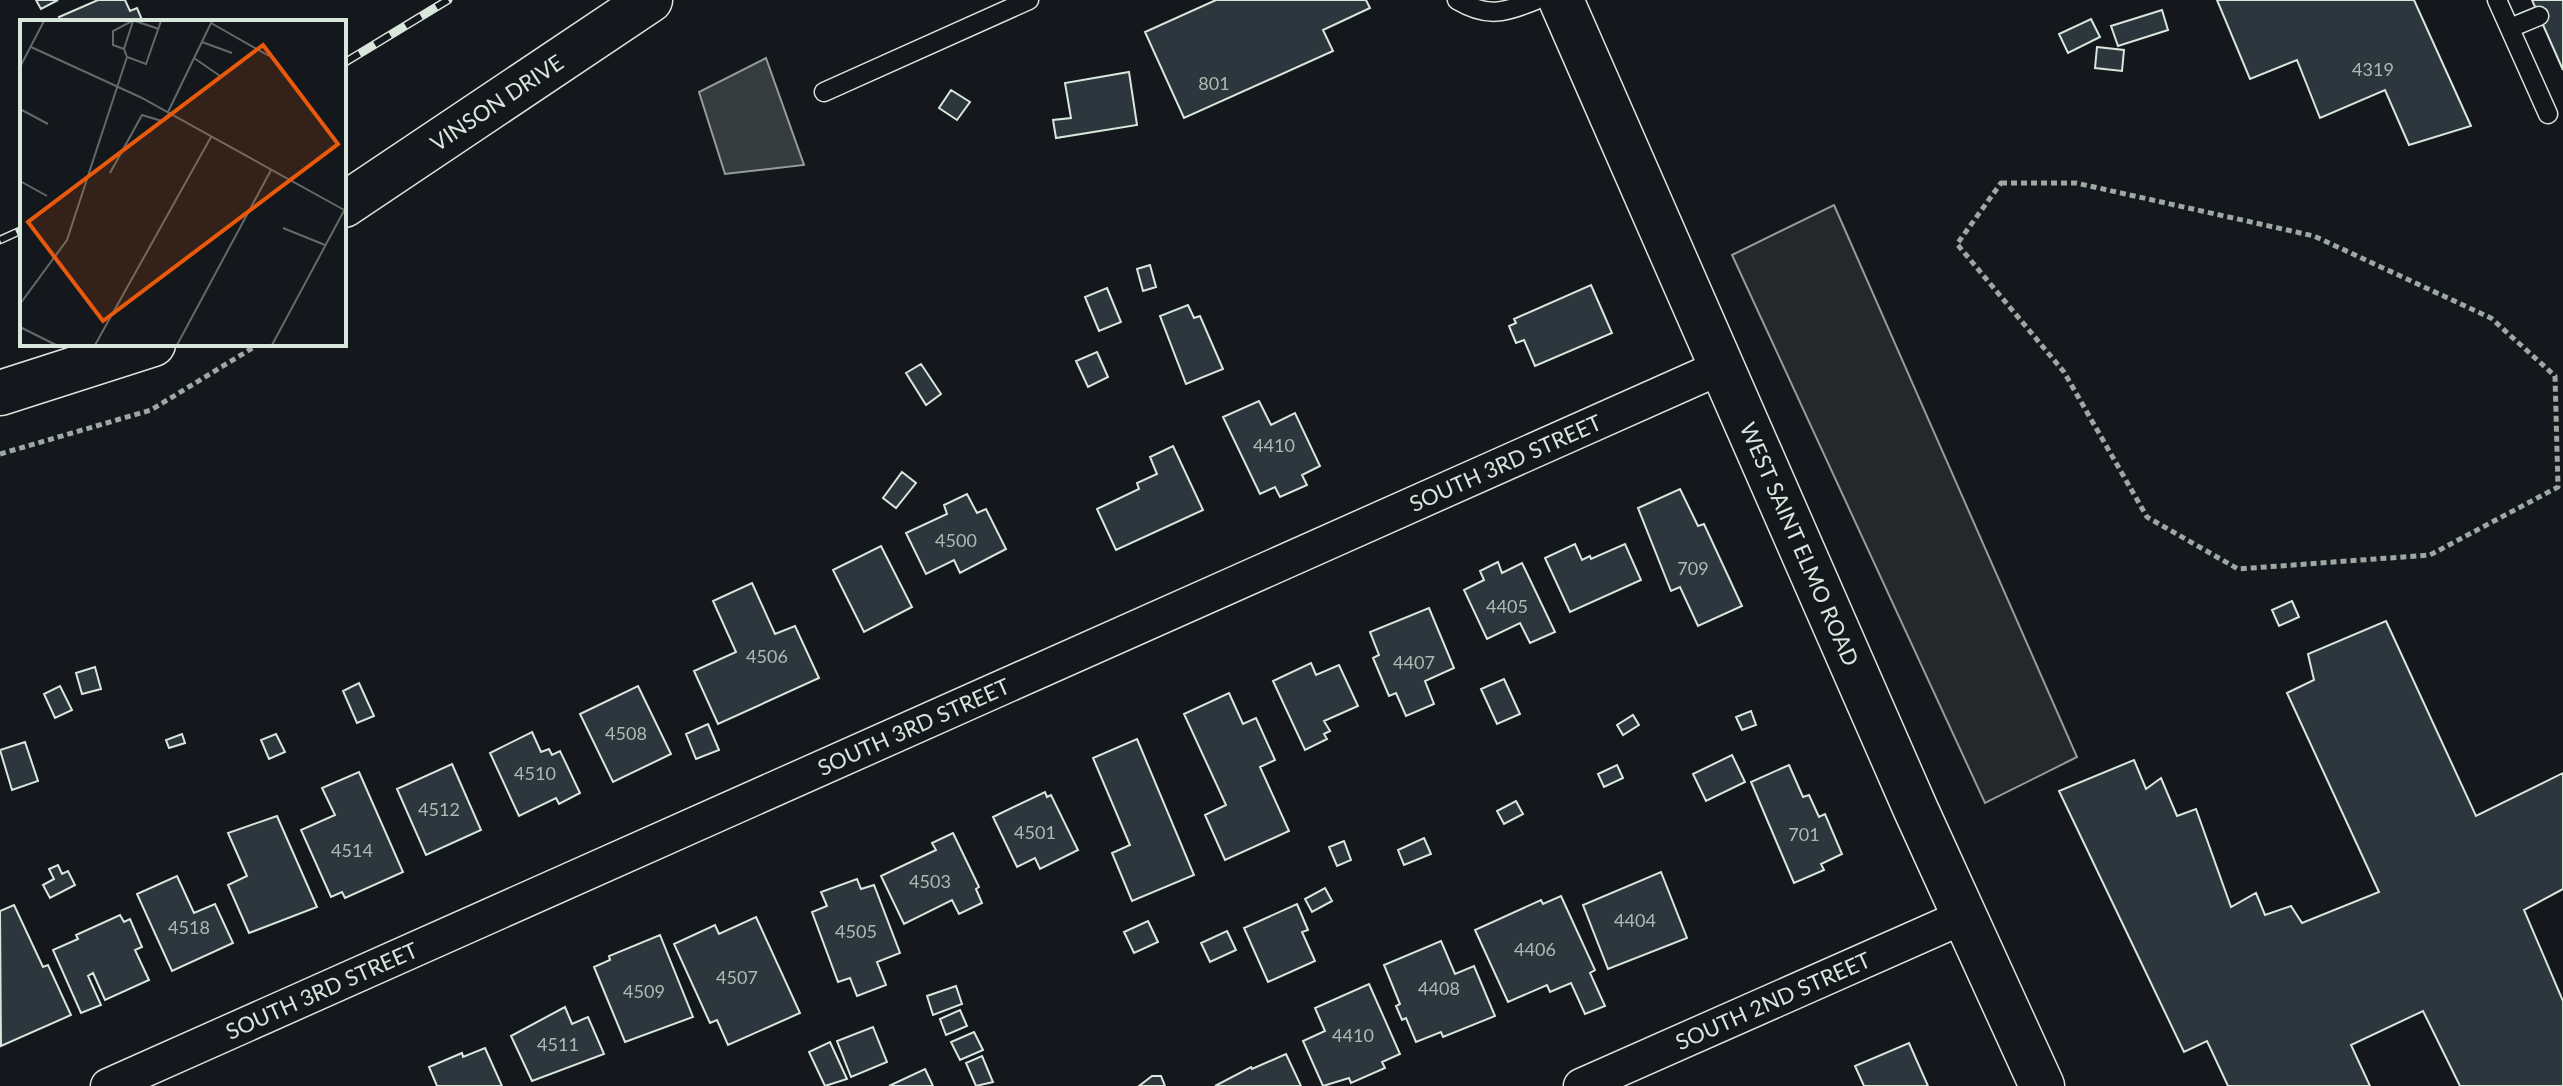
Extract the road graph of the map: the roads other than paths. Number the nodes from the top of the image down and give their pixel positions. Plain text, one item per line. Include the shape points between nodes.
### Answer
1 (650, 0) edge
2 (1029, 0) edge
3 (1457, 0) edge
4 (1536, 0) edge
5 (1561, 0) edge
6 (2497, 0) edge
7 (2539, 16) dead end
8 (2510, 28) junction
9 (824, 92) dead end
10 (2548, 114) dead end
11 (346, 204) edge
12 (147, 346) edge
13 (1721, 367) junction
14 (0, 393) edge
15 (1965, 916) junction
16 (108, 1086) edge
17 (1581, 1086) edge
18 (2042, 1086) edge

1 - 11 street, VINSON DRIVE
2 - 9 lane
3 - 4 lane via 1486,14 1503,14
5 - 13 street, WEST SAINT ELMO ROAD
6 - 8 lane
7 - 8 lane
8 - 10 lane
12 - 14 street
13 - 15 street, WEST SAINT ELMO ROAD
13 - 16 street, SOUTH 3RD STREET
15 - 17 street, SOUTH 2ND STREET
15 - 18 street, WEST SAINT ELMO ROAD

